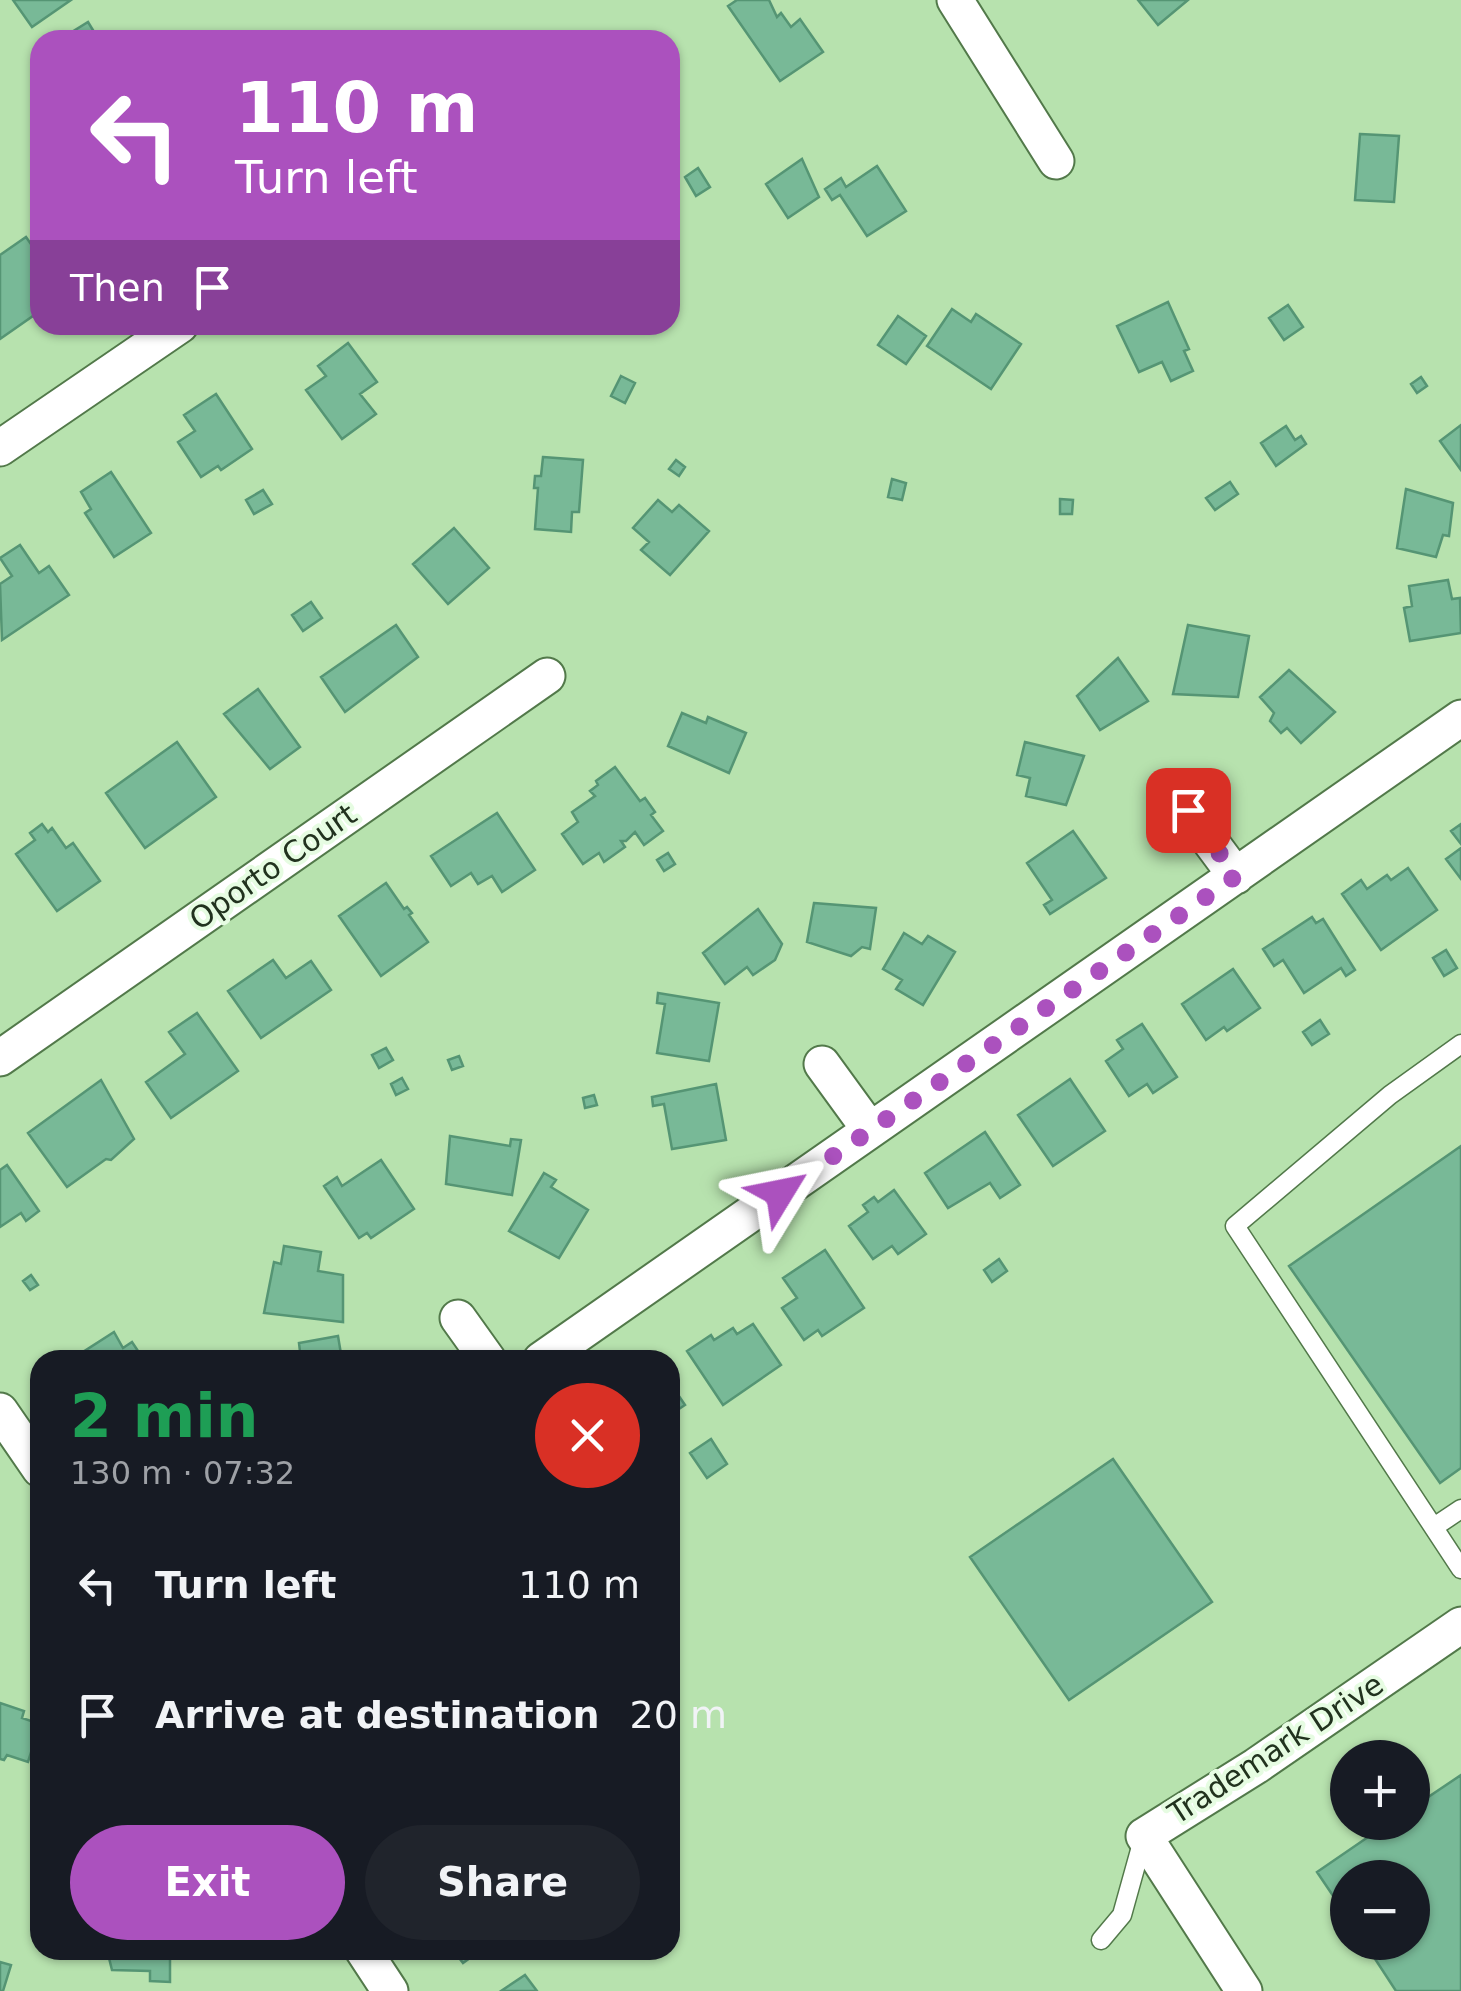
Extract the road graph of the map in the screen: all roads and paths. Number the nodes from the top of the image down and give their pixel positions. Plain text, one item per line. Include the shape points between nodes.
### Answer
1 (956, 0) edge
2 (1056, 161) dead end
3 (165, 335) edge
4 (0, 448) edge
5 (547, 676) dead end
6 (1461, 718) edge
7 (1188, 810) dead end
8 (1236, 876) junction
9 (1461, 1044) edge
10 (0, 1058) edge
11 (822, 1064) dead end
12 (870, 1130) junction
13 (458, 1318) dead end
14 (481, 1350) edge
15 (555, 1350) edge
16 (0, 1411) edge
17 (30, 1454) edge
18 (1461, 1509) edge
19 (1434, 1527) junction
20 (1461, 1569) edge
21 (1461, 1625) edge
22 (1144, 1836) junction
23 (1101, 1940) dead end
24 (370, 1960) edge
25 (390, 1991) edge
26 (1244, 1991) edge

1 - 2 street
3 - 4 street
5 - 10 street, Oporto Court
6 - 8 street
7 - 8 street
8 - 12 street
9 - 19 lane via 1235,1226
11 - 12 street
12 - 15 street
13 - 14 street
16 - 17 street
18 - 19 lane
19 - 20 lane
21 - 22 street, Trademark Drive
22 - 23 lane via 1122,1915
22 - 26 street, Trademark Drive
24 - 25 street

